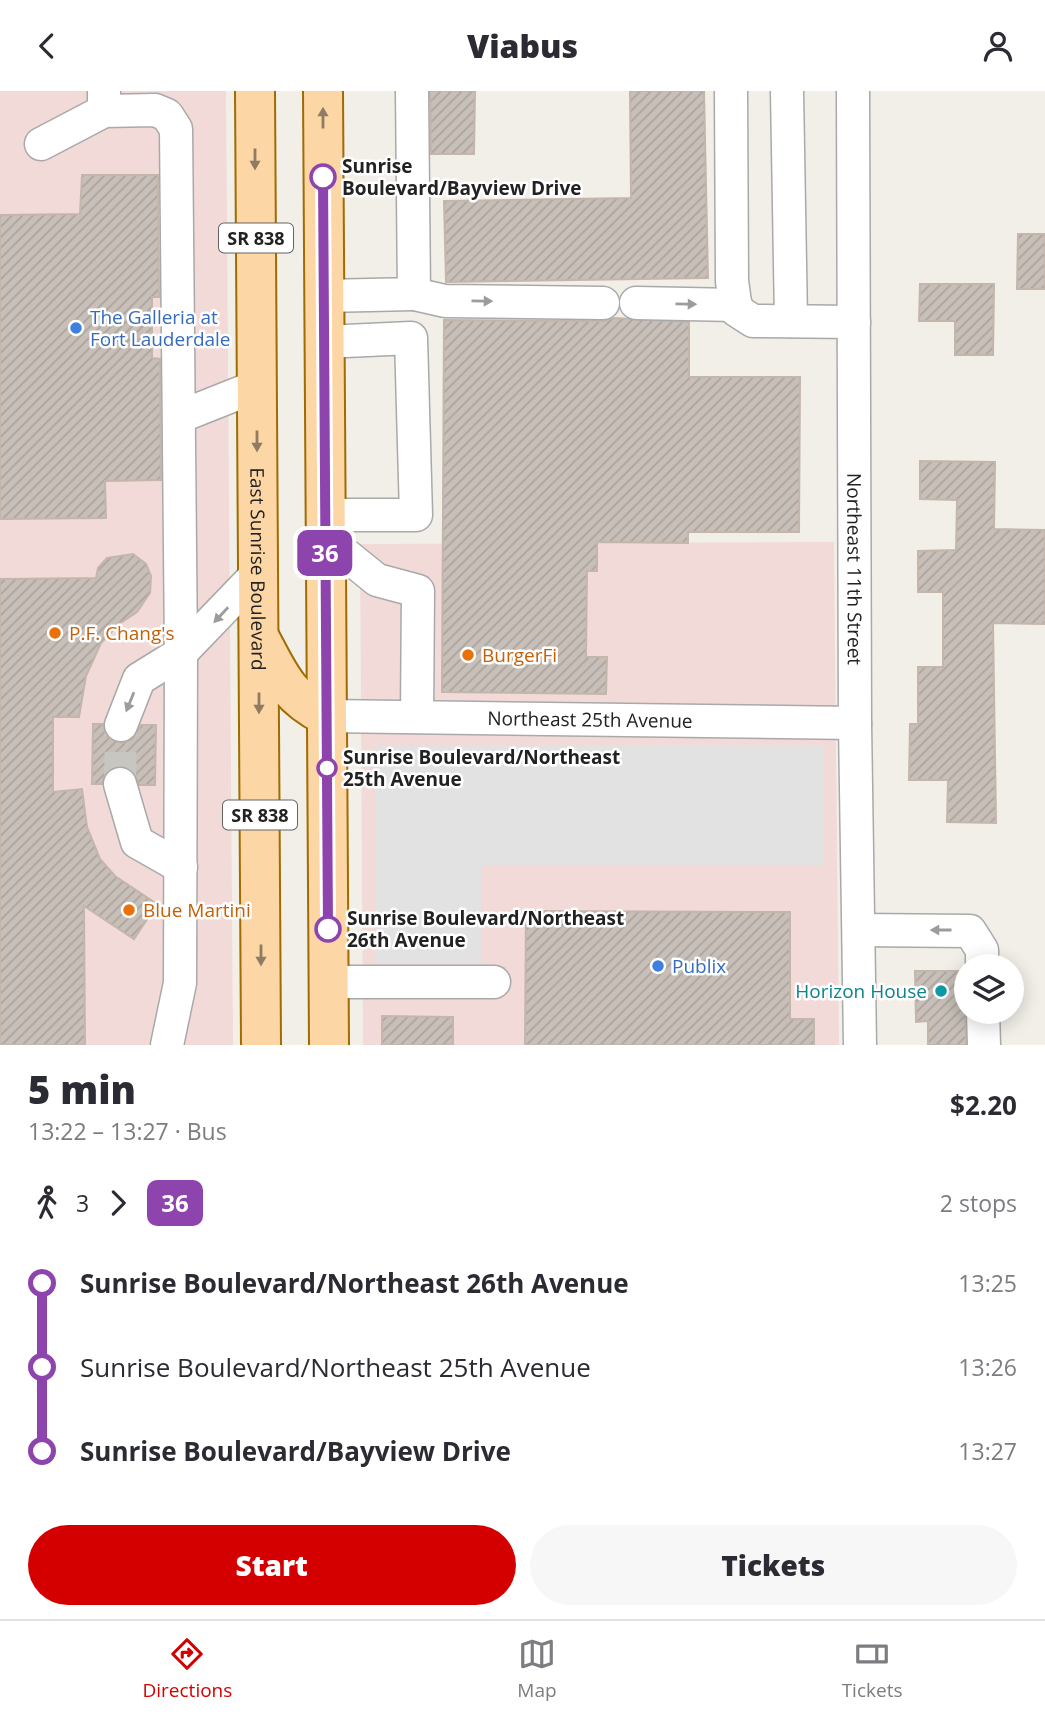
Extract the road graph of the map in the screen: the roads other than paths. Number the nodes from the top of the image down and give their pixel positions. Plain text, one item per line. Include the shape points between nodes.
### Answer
1 (255, 91) edge
2 (323, 91) edge
3 (412, 91) edge
4 (730, 91) edge
5 (787, 91) edge
6 (853, 91) edge
7 (104, 101) edge
8 (41, 144) dead end
9 (414, 295) junction
10 (324, 296) junction
11 (603, 303) dead end
12 (636, 303) dead end
13 (736, 305) junction
14 (791, 321) junction
15 (854, 321) junction
16 (324, 342) junction
17 (257, 386) junction
18 (179, 417) junction
19 (325, 526) junction
20 (258, 573) junction
21 (259, 635) junction
22 (181, 653) junction
23 (326, 716) junction
24 (417, 717) junction
25 (855, 723) junction
26 (121, 725) tunnel mouth
27 (120, 784) tunnel mouth
28 (181, 867) junction
29 (859, 930) junction
30 (982, 954) edge
31 (328, 982) junction
32 (494, 982) dead end
33 (983, 1024) edge
34 (167, 1045) edge
35 (261, 1045) edge
36 (329, 1045) edge
37 (860, 1045) edge
38 (984, 1045) edge

1 -> 17 main road, East Sunrise Boulevard / SR 838
10 -> 2 main road
3 - 9 street
4 - 13 street
5 - 14 street
6 - 15 street, Northeast 11th Street
7 - 8 street
7 - 18 street via 155,110 167,115 176,129
9 - 10 street
9 -> 11 street via 445,301
10 - 16 main road
12 -> 13 street
13 - 14 street via 736,310 753,321
14 - 15 street
15 - 25 street, Northeast 11th Street
16 - 19 main road
16 - 19 street via 411,338 416,515
17 - 18 street
17 -> 20 main road, East Sunrise Boulevard / SR 838
18 - 22 street
19 - 23 main road
19 - 24 street via 377,580 418,591
20 - 21 main road, East Sunrise Boulevard / SR 838
20 -> 22 street
21 - 23 main road via 288,690
21 -> 35 main road, East Sunrise Boulevard / SR 838
22 -> 26 street via 139,680
22 - 28 street
23 - 24 street, Northeast 25th Avenue
23 - 31 main road
24 - 25 street, Northeast 25th Avenue
25 - 29 street, Northeast 11th Street
27 - 28 street via 137,842
28 - 34 street via 180,983
30 -> 29 street via 970,931
29 - 37 street, Northeast 11th Street
31 - 32 street
31 - 36 main road
33 - 38 street

